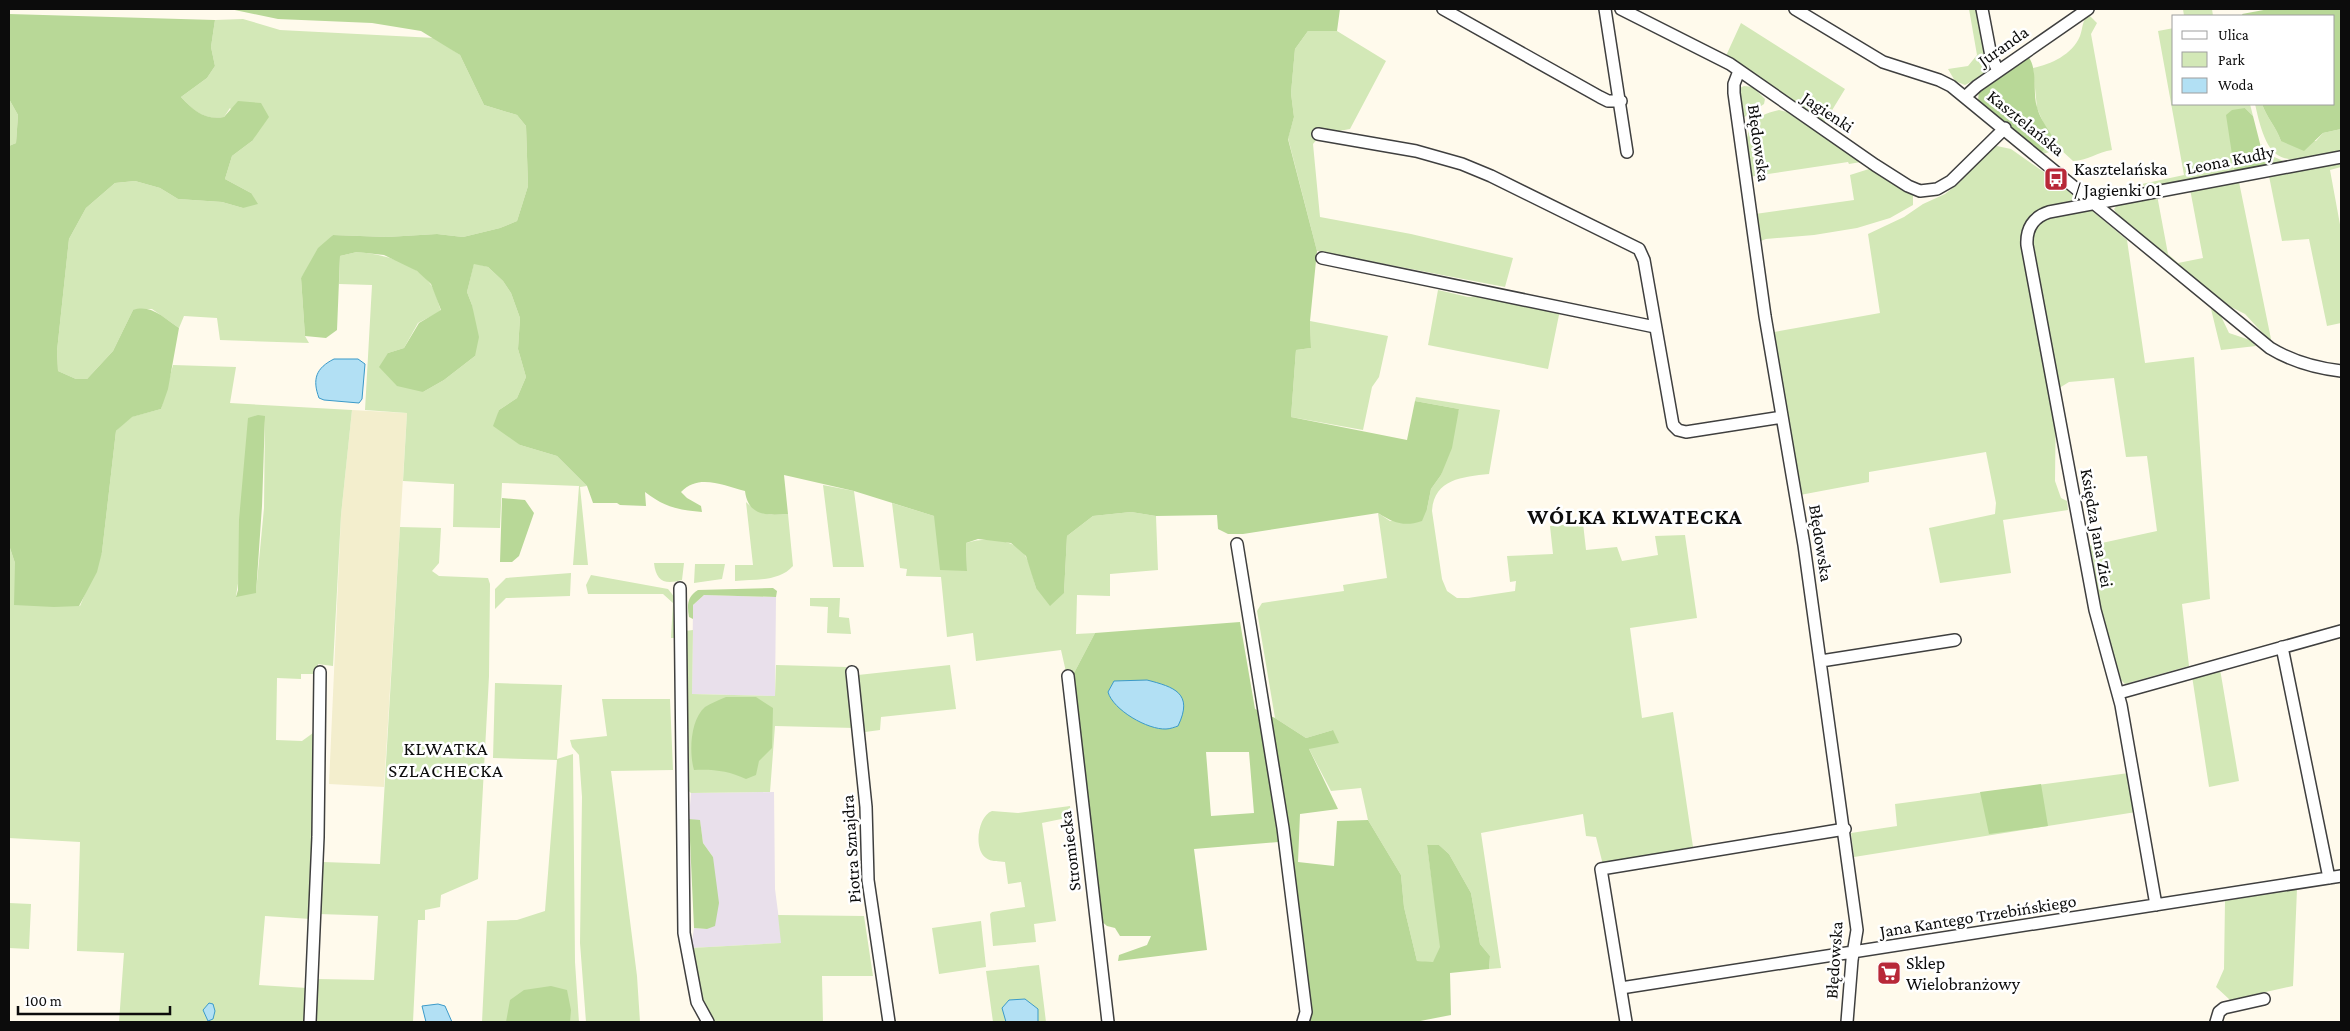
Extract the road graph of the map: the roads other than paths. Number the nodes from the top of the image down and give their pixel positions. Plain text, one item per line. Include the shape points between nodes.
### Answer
1 (1443, 9) edge
2 (1605, 9) edge
3 (1621, 9) edge
4 (1795, 9) edge
5 (1982, 9) edge
6 (2088, 9) edge
7 (1739, 71) junction
8 (1998, 71) junction
9 (1965, 97) junction
10 (1621, 101) junction
11 (2005, 128) junction
12 (1318, 134) dead end
13 (1627, 152) dead end
14 (2341, 157) edge
15 (2095, 203) junction
16 (1322, 258) dead end
17 (1655, 327) junction
18 (2341, 371) edge
19 (1782, 417) junction
20 (1237, 544) dead end
21 (680, 588) dead end
22 (2341, 631) edge
23 (1955, 640) dead end
24 (2282, 647) junction
25 (1821, 661) junction
26 (320, 672) dead end
27 (852, 672) dead end
28 (1068, 676) dead end
29 (2119, 693) junction
30 (1844, 829) junction
31 (2341, 876) edge
32 (2328, 878) junction
33 (2156, 905) junction
34 (1854, 953) junction
35 (1621, 988) junction
36 (2264, 999) dead end
37 (310, 1022) edge
38 (708, 1022) edge
39 (888, 1022) edge
40 (1108, 1022) edge
41 (1303, 1022) edge
42 (1626, 1022) edge
43 (1847, 1022) edge
44 (2216, 1022) edge

1 - 10 street via 1600,97
2 - 10 street
3 - 7 street, Jagienki
4 - 9 street, Kasztelańska via 1883,62 1939,80
5 - 8 street via 1991,56
6 - 8 street, Juranda
7 - 11 street, Jagienki via 1875,165 1920,191 1937,189 1951,181
7 - 19 street, Błędowska via 1734,92
8 - 9 street, Juranda
9 - 11 street, Kasztelańska
10 - 13 street
11 - 15 street, Kasztelańska
12 - 17 street via 1416,151 1462,164 1633,246 1643,254
14 - 15 street, Leona Kudły
15 - 18 street, Kasztelańska via 2270,348 2306,365
15 - 29 street, Księdza Jana Ziei via 2040,215 2032,223 2027,236 2095,610
16 - 17 street
17 - 19 street via 1670,418 1678,430 1695,431
19 - 25 street, Błędowska
20 - 41 street via 1283,828 1306,1012
21 - 38 street via 684,932 697,1002
22 - 24 street
23 - 25 street
24 - 29 street
24 - 32 street
25 - 30 street, Błędowska
26 - 37 street via 318,837
27 - 39 street, Piotra Sznajdra via 866,807 868,880
28 - 40 street, Stromiecka
29 - 33 street, Księdza Jana Ziei
30 - 34 street, Błędowska via 1857,930
30 - 35 street via 1602,869
31 - 32 street, Jana Kantego Trzebińskiego
32 - 33 street, Jana Kantego Trzebińskiego
33 - 34 street, Jana Kantego Trzebińskiego
34 - 35 street, Jana Kantego Trzebińskiego
34 - 43 street, Błędowska
35 - 42 street
36 - 44 street via 2224,1008

